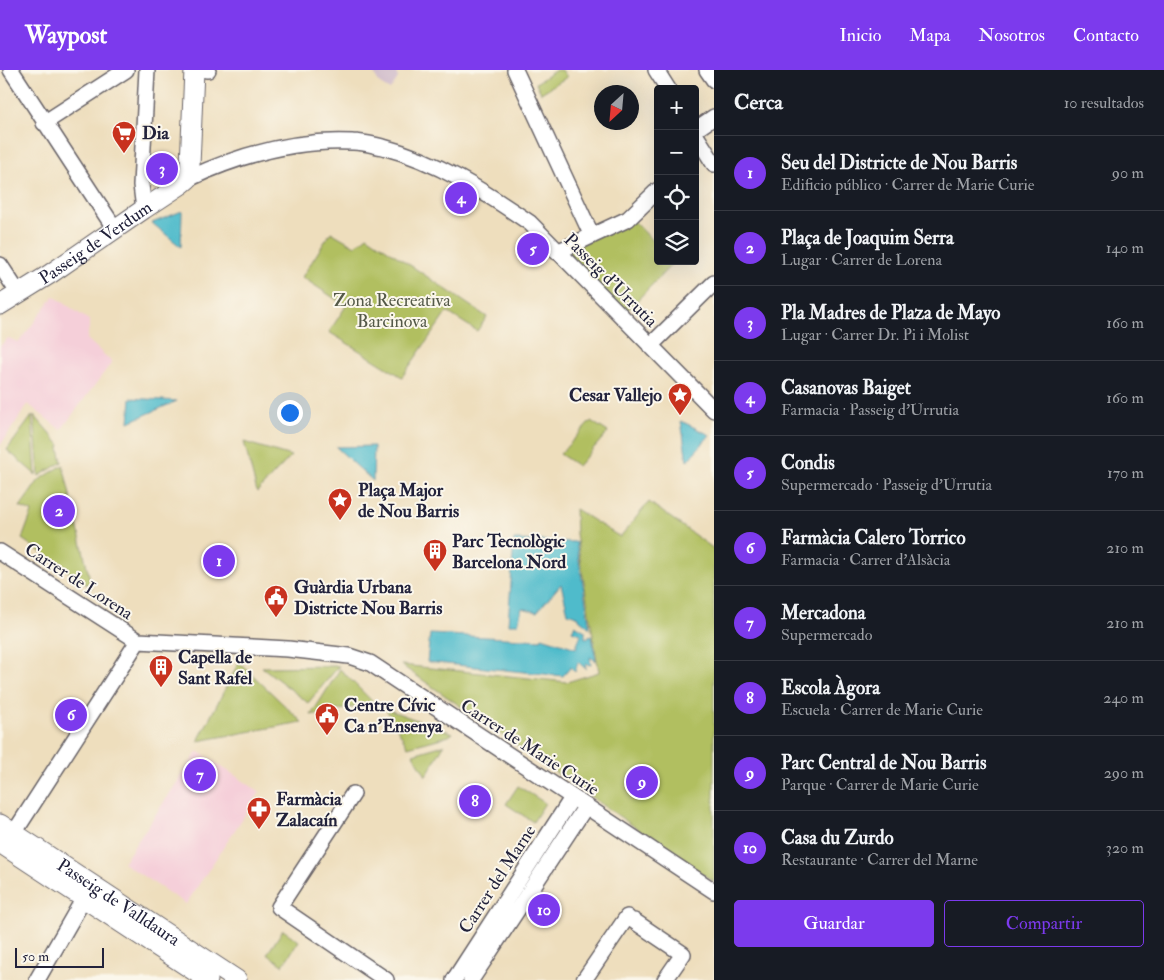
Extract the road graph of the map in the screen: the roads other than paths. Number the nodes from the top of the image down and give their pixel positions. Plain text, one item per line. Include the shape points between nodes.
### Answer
1 (11, 70) edge
2 (126, 70) edge
3 (147, 70) edge
4 (194, 70) edge
5 (515, 70) edge
6 (656, 70) edge
7 (708, 70) edge
8 (714, 80) edge
9 (665, 85) edge
10 (714, 117) edge
11 (44, 123) junction
12 (699, 138) edge
13 (699, 144) edge
14 (714, 164) edge
15 (188, 179) junction
16 (654, 194) edge
17 (144, 209) junction
18 (115, 229) junction
19 (592, 236) junction
20 (557, 252) junction
21 (0, 265) edge
22 (714, 283) edge
23 (19, 294) junction
24 (0, 305) edge
25 (650, 346) junction
26 (714, 410) edge
27 (0, 552) edge
28 (138, 641) junction
29 (353, 794) dead end
30 (579, 802) junction
31 (5, 837) edge
32 (714, 891) edge
33 (84, 898) junction
34 (37, 980) edge
35 (208, 980) edge
36 (237, 980) edge
37 (386, 980) edge
38 (454, 980) edge
39 (471, 980) edge
40 (584, 980) edge
41 (666, 980) edge

1 - 11 street
2 - 11 street
3 - 17 street via 142,185
4 - 15 main road
5 - 19 street
6 - 9 street
7 - 8 street
10 - 12 street
11 - 18 street
13 - 14 street
15 - 17 main road, Passeig de Verdum
15 - 20 street, Passeig d'Urrutia via 252,153 280,147 332,142 370,144 438,167 496,199 530,223
16 - 19 street via 628,219
17 - 18 main road, Passeig de Verdum
18 - 23 main road, Passeig de Verdum
19 - 20 street
20 - 25 street, Passeig d'Urrutia
21 - 23 street
22 - 25 street
23 - 24 main road, Passeig de Verdum
25 - 26 street, Passeig d'Urrutia
27 - 28 street, Carrer de Lorena
28 - 30 street, Carrer de Marie Curie via 288,649 349,656 370,663
28 - 31 street
29 - 37 street via 279,907
30 - 32 street, Carrer de Marie Curie
30 - 38 street, Carrer del Marne
30 - 39 street, Carrer del Marne
31 - 33 main road, Passeig de Valldaura
31 - 36 main road, Passeig de Valldaura
33 - 34 street
33 - 35 main road, Passeig de Valldaura
40 - 41 street via 631,919 683,954

